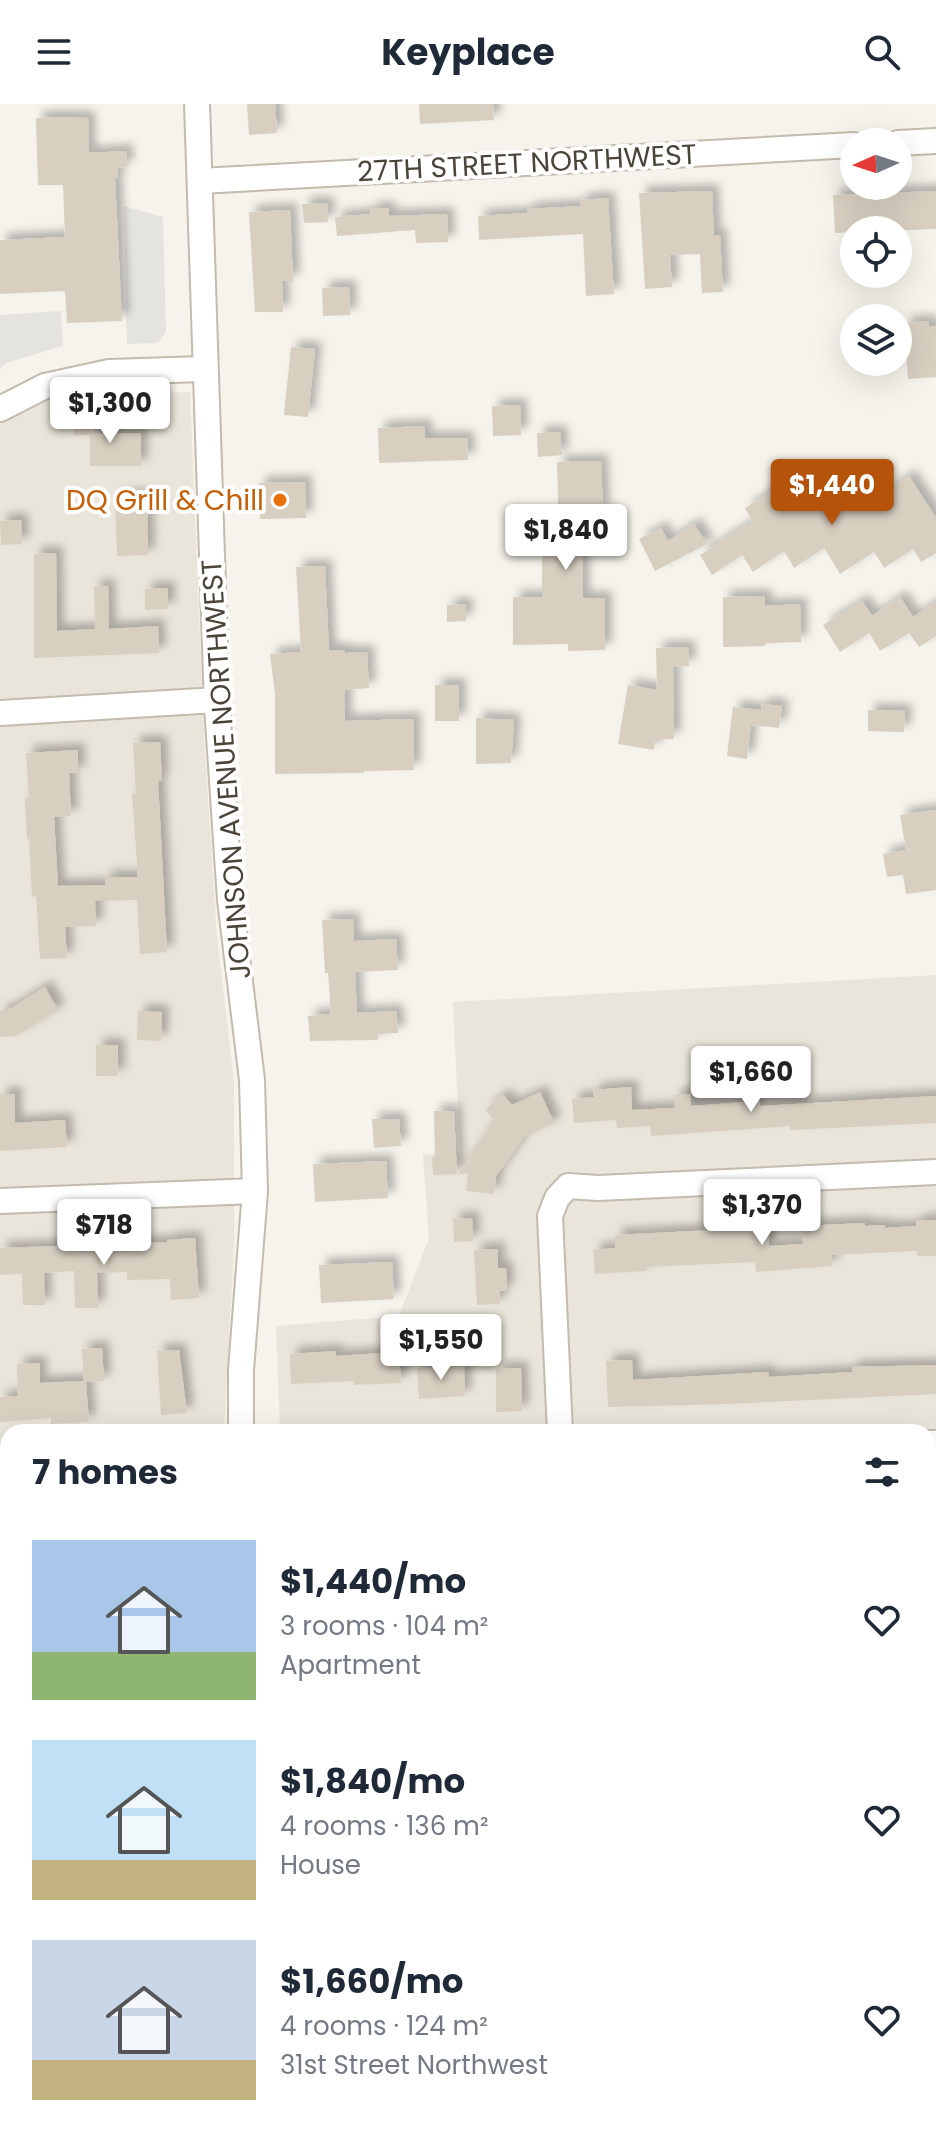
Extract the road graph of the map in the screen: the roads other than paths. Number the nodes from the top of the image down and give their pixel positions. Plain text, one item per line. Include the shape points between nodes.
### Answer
1 (197, 104) edge
2 (936, 141) edge
3 (912, 142) edge
4 (840, 146) edge
5 (200, 181) junction
6 (204, 369) junction
7 (0, 409) edge
8 (217, 700) junction
9 (0, 713) edge
10 (936, 1172) edge
11 (255, 1191) junction
12 (0, 1201) edge
13 (241, 1424) edge
14 (560, 1424) edge

1 - 5 street, JOHNSON AVENUE NORTHWEST
2 - 3 street
4 - 5 street, 27TH STREET NORTHWEST
5 - 6 street, JOHNSON AVENUE NORTHWEST
6 - 7 street via 109,372 45,386
6 - 8 street, JOHNSON AVENUE NORTHWEST
8 - 9 street
8 - 11 street, JOHNSON AVENUE NORTHWEST via 230,900 252,1074
10 - 14 street via 568,1186 550,1216
11 - 12 street
11 - 13 street, JOHNSON AVENUE NORTHWEST

